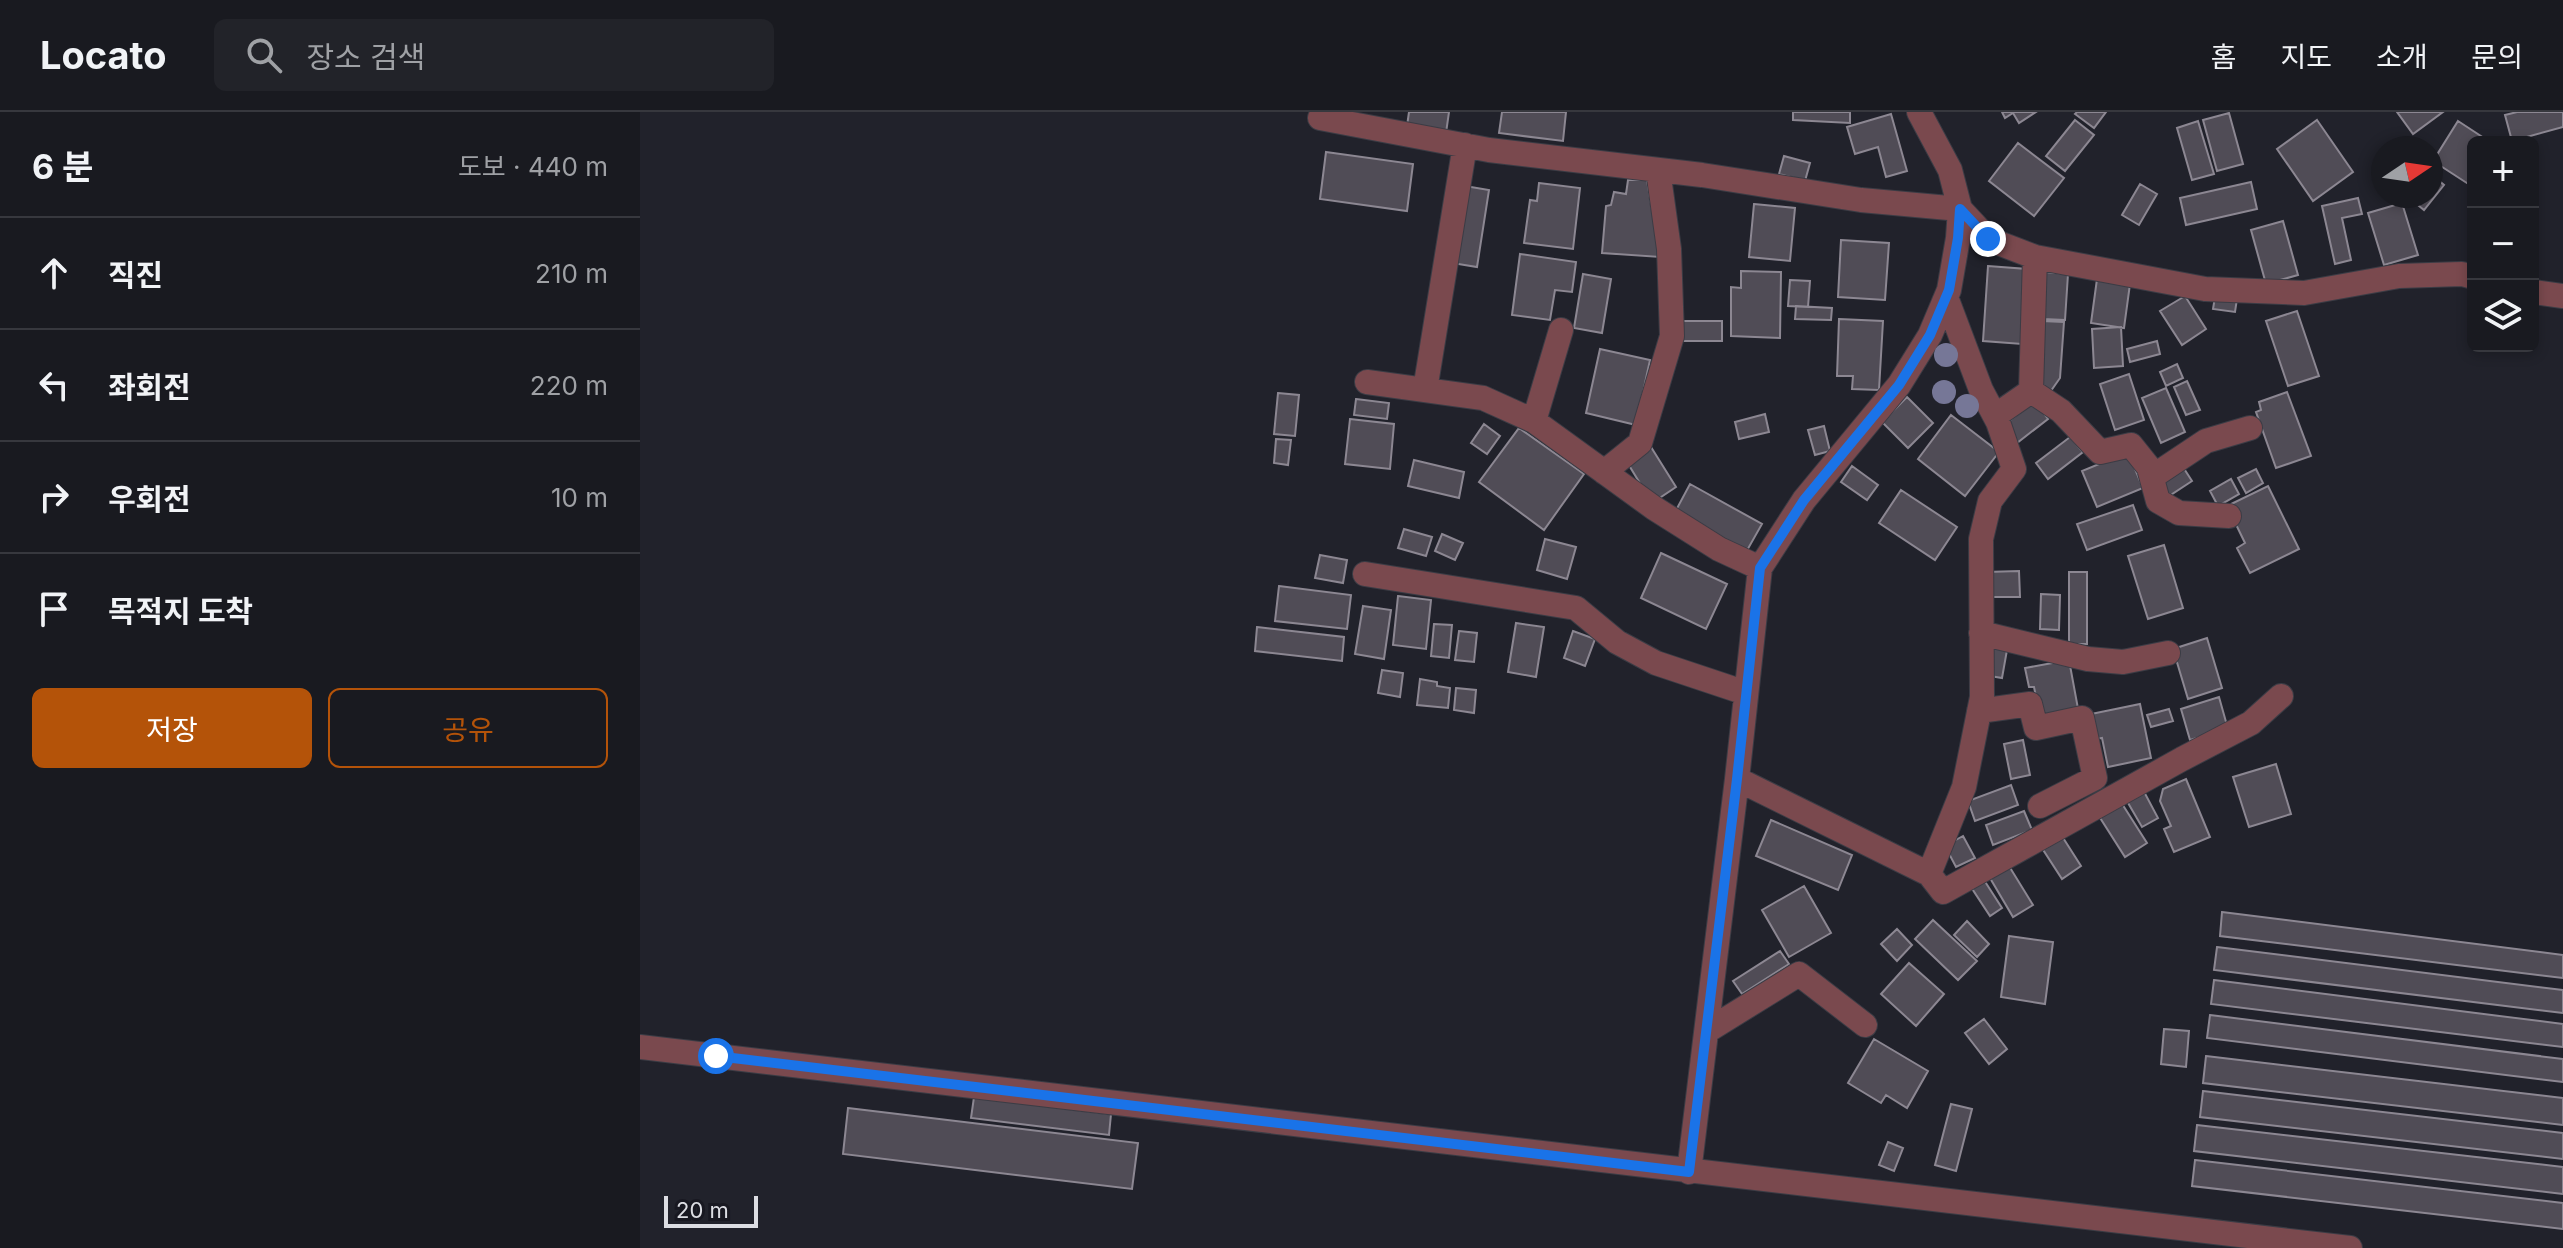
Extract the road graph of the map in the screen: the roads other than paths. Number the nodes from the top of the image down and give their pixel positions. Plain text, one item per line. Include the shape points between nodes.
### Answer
1 (1919, 112) edge
2 (1320, 118) dead end
3 (1465, 145) junction
4 (1658, 170) junction
5 (1960, 209) junction
6 (2035, 257) junction
7 (2467, 275) edge
8 (2539, 293) edge
9 (2563, 296) edge
10 (1946, 297) junction
11 (1561, 330) dead end
12 (1367, 382) dead end
13 (1425, 390) junction
14 (2031, 391) junction
15 (1995, 416) junction
16 (1534, 421) junction
17 (2250, 428) dead end
18 (2149, 468) junction
19 (1604, 472) junction
20 (2229, 516) dead end
21 (1760, 568) junction
22 (1365, 574) dead end
23 (1981, 633) junction
24 (2168, 653) dead end
25 (1746, 693) junction
26 (2281, 696) dead end
27 (1979, 711) junction
28 (1737, 779) junction
29 (2040, 806) dead end
30 (1929, 874) junction
31 (1865, 1025) dead end
32 (1707, 1031) junction
33 (640, 1047) edge
34 (1689, 1172) junction
35 (2350, 1248) edge

1 - 5 street via 1950,170
2 - 3 street
3 - 4 street
3 - 13 street
4 - 5 street
4 - 19 street via 1669,249 1672,336 1640,443
5 - 6 street via 1988,239
5 - 10 street
6 - 7 street via 2205,289 2304,293 2399,276
6 - 14 street
8 - 9 street
10 - 15 street
10 - 21 street via 1899,385 1804,500
11 - 16 street
12 - 13 street
13 - 16 street via 1483,398
14 - 15 street
14 - 18 street via 2061,411 2100,452 2131,445
15 - 23 street via 2014,469 1990,501 1981,539
16 - 19 street
17 - 18 street via 2206,441 2155,475
18 - 20 street via 2158,501 2179,513
19 - 21 street via 1719,549
21 - 25 street
22 - 25 street via 1576,608 1617,642 1656,663
23 - 24 street via 2088,659 2123,662
23 - 27 street
25 - 28 street
26 - 30 street via 2251,723 1943,892
27 - 29 street via 2030,704 2036,728 2082,718 2095,778
27 - 30 street via 1964,787
28 - 30 street
28 - 32 street
31 - 32 street via 1799,974
32 - 34 street
33 - 34 street
34 - 35 street

